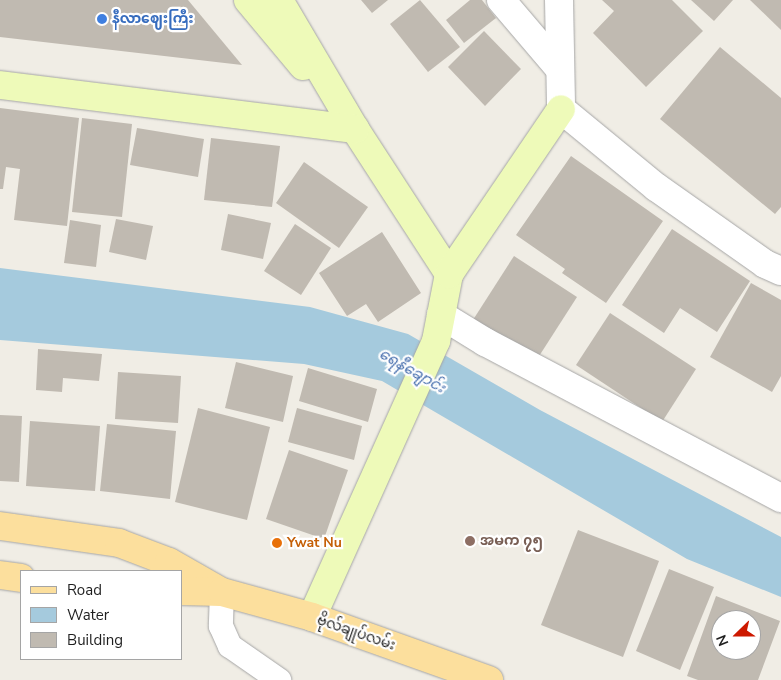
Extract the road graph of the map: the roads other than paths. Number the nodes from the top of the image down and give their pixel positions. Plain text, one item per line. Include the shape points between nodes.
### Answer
1 (248, 0) edge
2 (279, 0) edge
3 (501, 0) edge
4 (559, 0) edge
5 (558, 66) junction
6 (0, 85) edge
7 (561, 108) junction
8 (355, 129) junction
9 (781, 271) edge
10 (449, 274) junction
11 (441, 315) junction
12 (781, 498) edge
13 (0, 526) edge
14 (0, 575) edge
15 (20, 578) edge
16 (182, 591) edge
17 (222, 592) junction
18 (312, 617) junction
19 (279, 680) edge
20 (489, 680) edge

1 - 8 main road
2 - 8 main road
3 - 5 street
4 - 5 street
5 - 7 street
6 - 8 main road
7 - 9 street via 656,187 765,264
7 - 10 main road
8 - 10 main road
10 - 11 main road
11 - 12 street via 484,342
11 - 18 main road via 436,341
13 - 17 main road via 119,543 169,562
14 - 15 main road
16 - 17 main road
17 - 18 main road, ဗိုလ်‌ချုပ်‌လမ်း
17 - 19 lane via 221,626 230,646
18 - 20 main road, ဗိုလ်‌ချုပ်‌လမ်း

